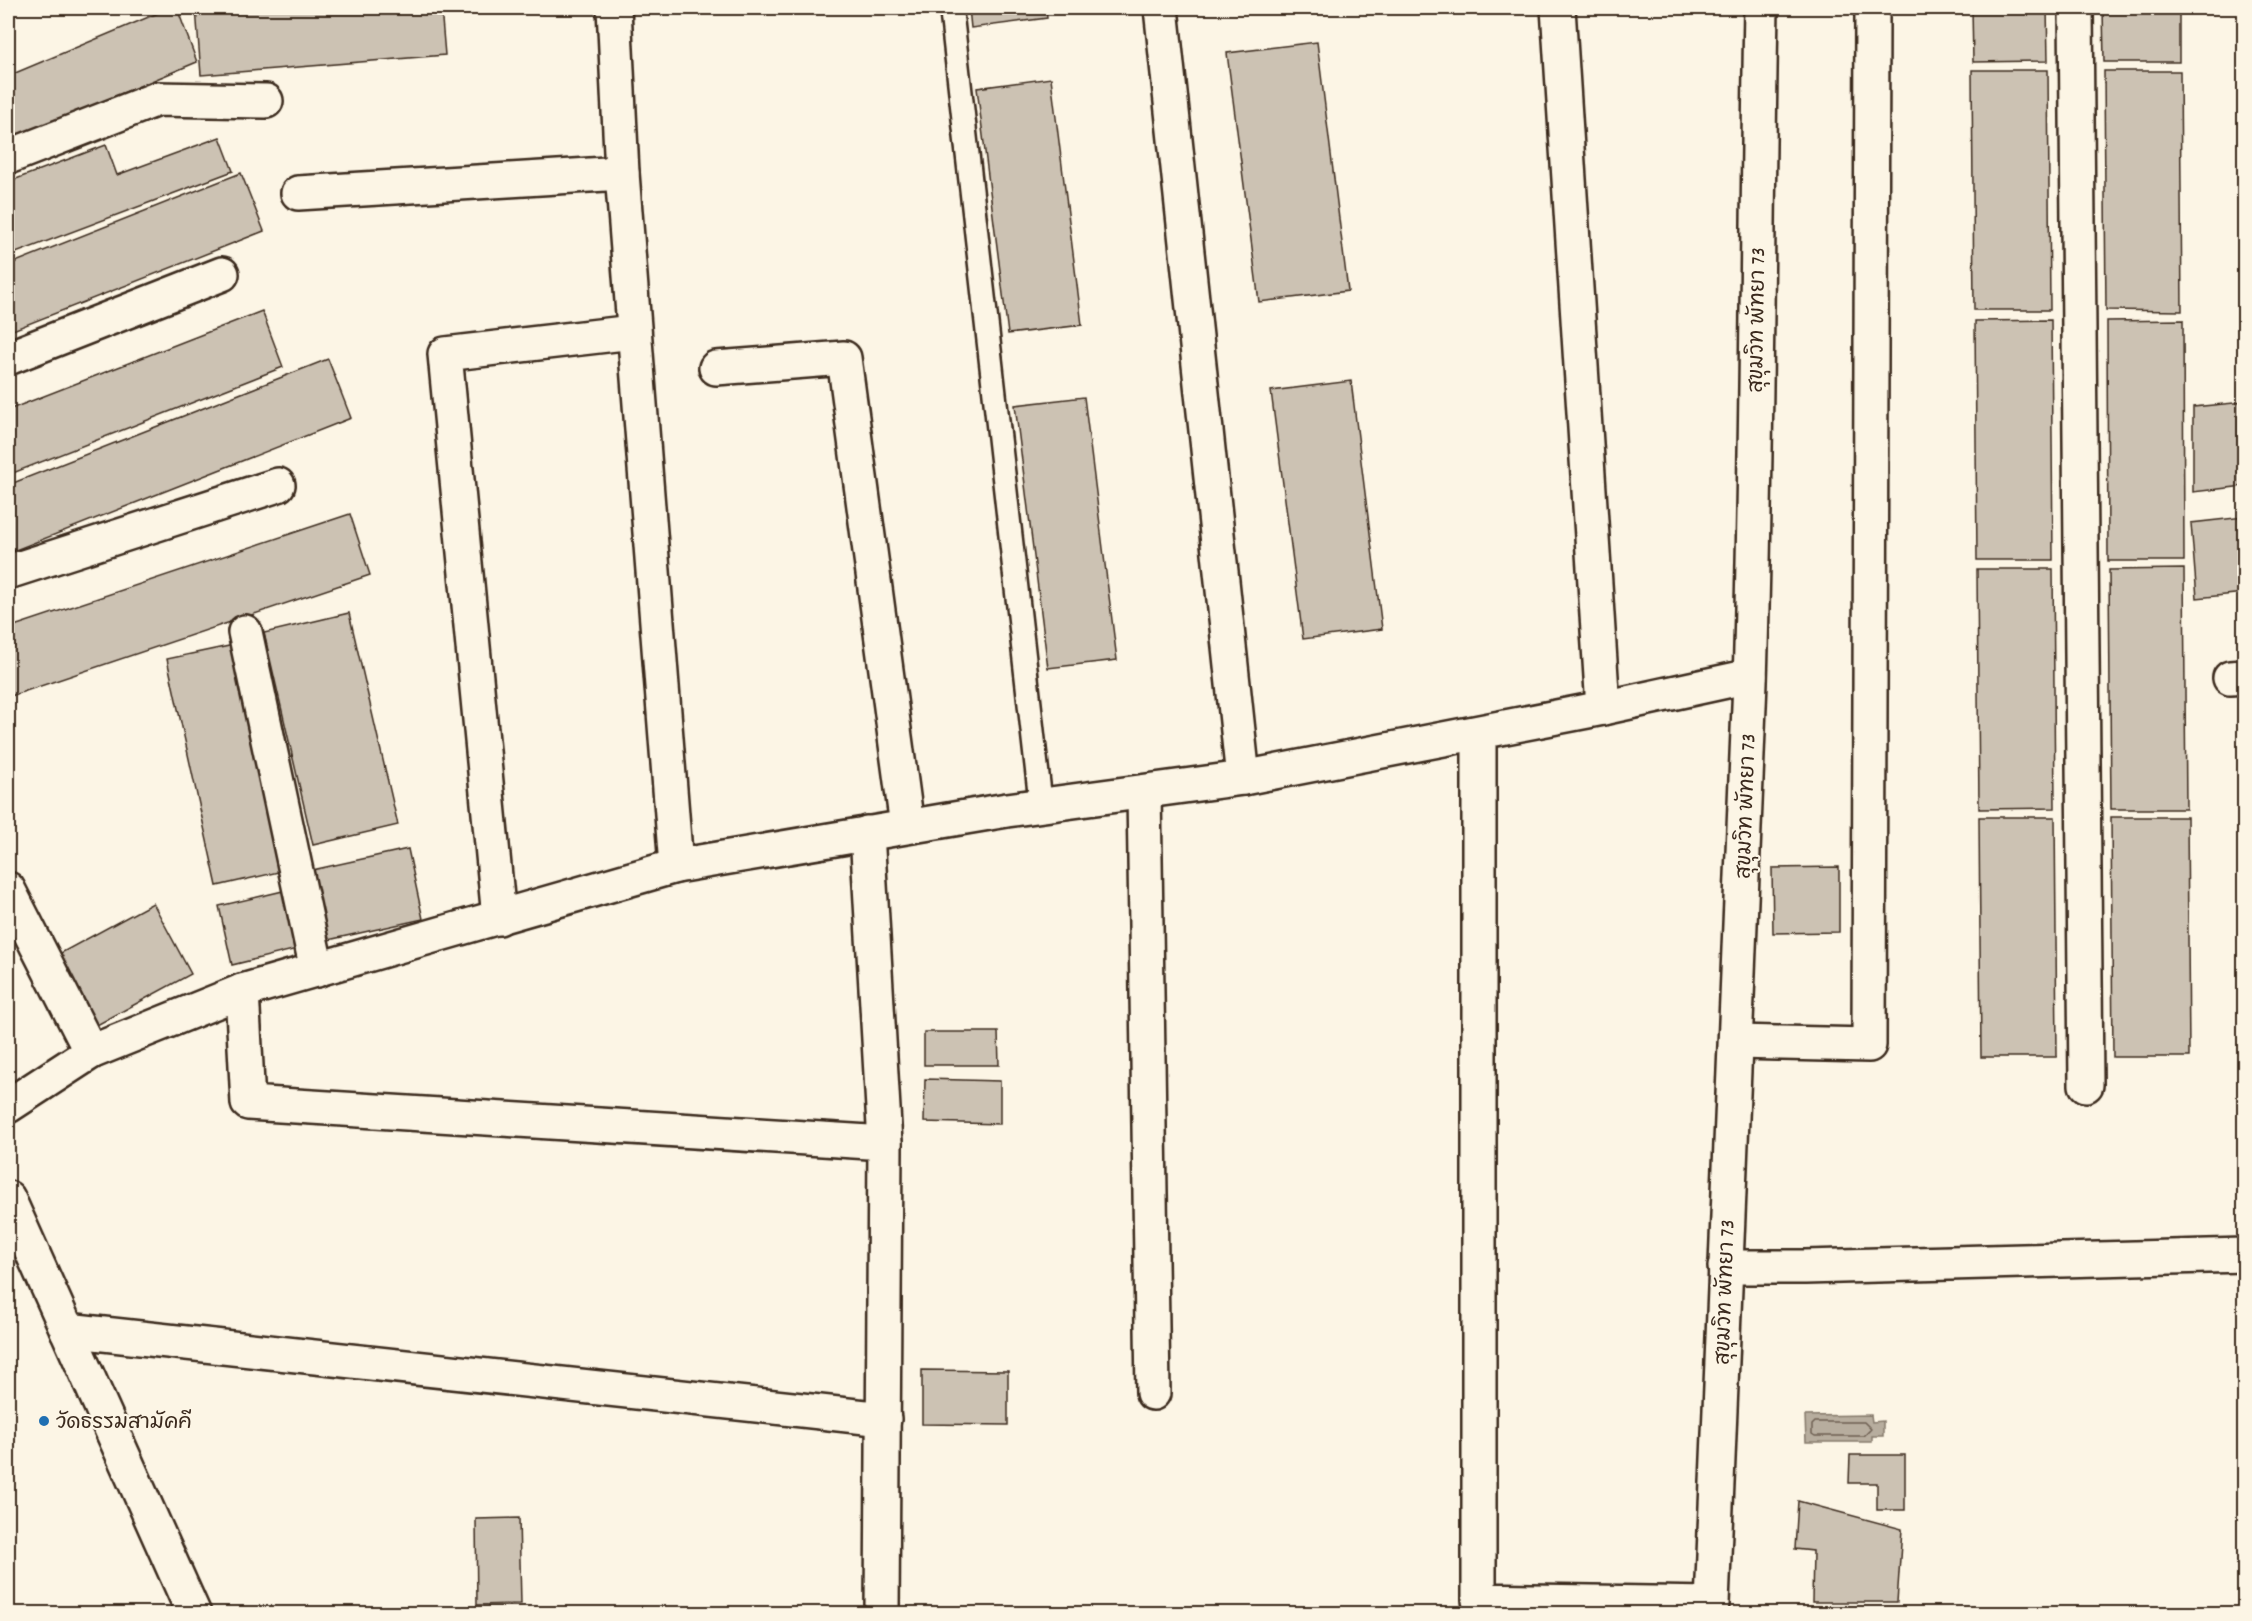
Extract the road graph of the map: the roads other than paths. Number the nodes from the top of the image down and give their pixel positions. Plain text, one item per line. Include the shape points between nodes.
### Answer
1 (614, 8) edge
2 (951, 8) edge
3 (1161, 8) edge
4 (1558, 8) edge
5 (1761, 8) edge
6 (1872, 8) edge
7 (2076, 8) edge
8 (266, 101) dead end
9 (8, 157) edge
10 (622, 173) junction
11 (298, 193) dead end
12 (222, 274) dead end
13 (633, 332) junction
14 (8, 358) edge
15 (716, 368) dead end
16 (278, 485) dead end
17 (8, 572) edge
18 (245, 632) dead end
19 (1750, 676) junction
20 (1604, 708) junction
21 (1479, 733) junction
22 (1243, 778) junction
23 (1144, 792) junction
24 (1041, 806) junction
25 (907, 826) junction
26 (867, 833) junction
27 (676, 866) junction
28 (8, 889) edge
29 (499, 918) junction
30 (317, 970) junction
31 (242, 991) junction
32 (1737, 1042) junction
33 (91, 1052) junction
34 (2086, 1085) dead end
35 (8, 1106) edge
36 (885, 1143) junction
37 (8, 1198) edge
38 (2244, 1255) edge
39 (1725, 1267) junction
40 (67, 1330) junction
41 (1153, 1393) dead end
42 (884, 1419) junction
43 (1712, 1609) edge
44 (196, 1613) edge
45 (882, 1614) edge

1 - 10 street
2 - 24 lane
3 - 22 street
4 - 20 street
5 - 19 street, สุขุมวิท พัทยา 73
6 - 32 street via 1869,1045
7 - 34 street
8 - 9 street via 158,99
10 - 11 street
10 - 13 street
12 - 14 street
13 - 27 street
13 - 29 street via 445,354
15 - 25 street via 844,358
16 - 17 street
18 - 30 street
19 - 20 street
19 - 32 street, สุขุมวิท พัทยา 73
20 - 21 street
21 - 22 street
21 - 43 street via 1479,1600
22 - 23 street
23 - 24 street
23 - 41 street
24 - 25 street
25 - 26 street
26 - 27 street
26 - 36 street
27 - 29 street
28 - 33 street
29 - 30 street
30 - 31 street
31 - 33 street
31 - 36 street via 248,1103
32 - 39 street, สุขุมวิท พัทยา 73
33 - 35 street
36 - 42 street
37 - 40 street
38 - 39 street
39 - 43 street, สุขุมวิท พัทยา 73
40 - 42 street
40 - 44 street
42 - 45 street

